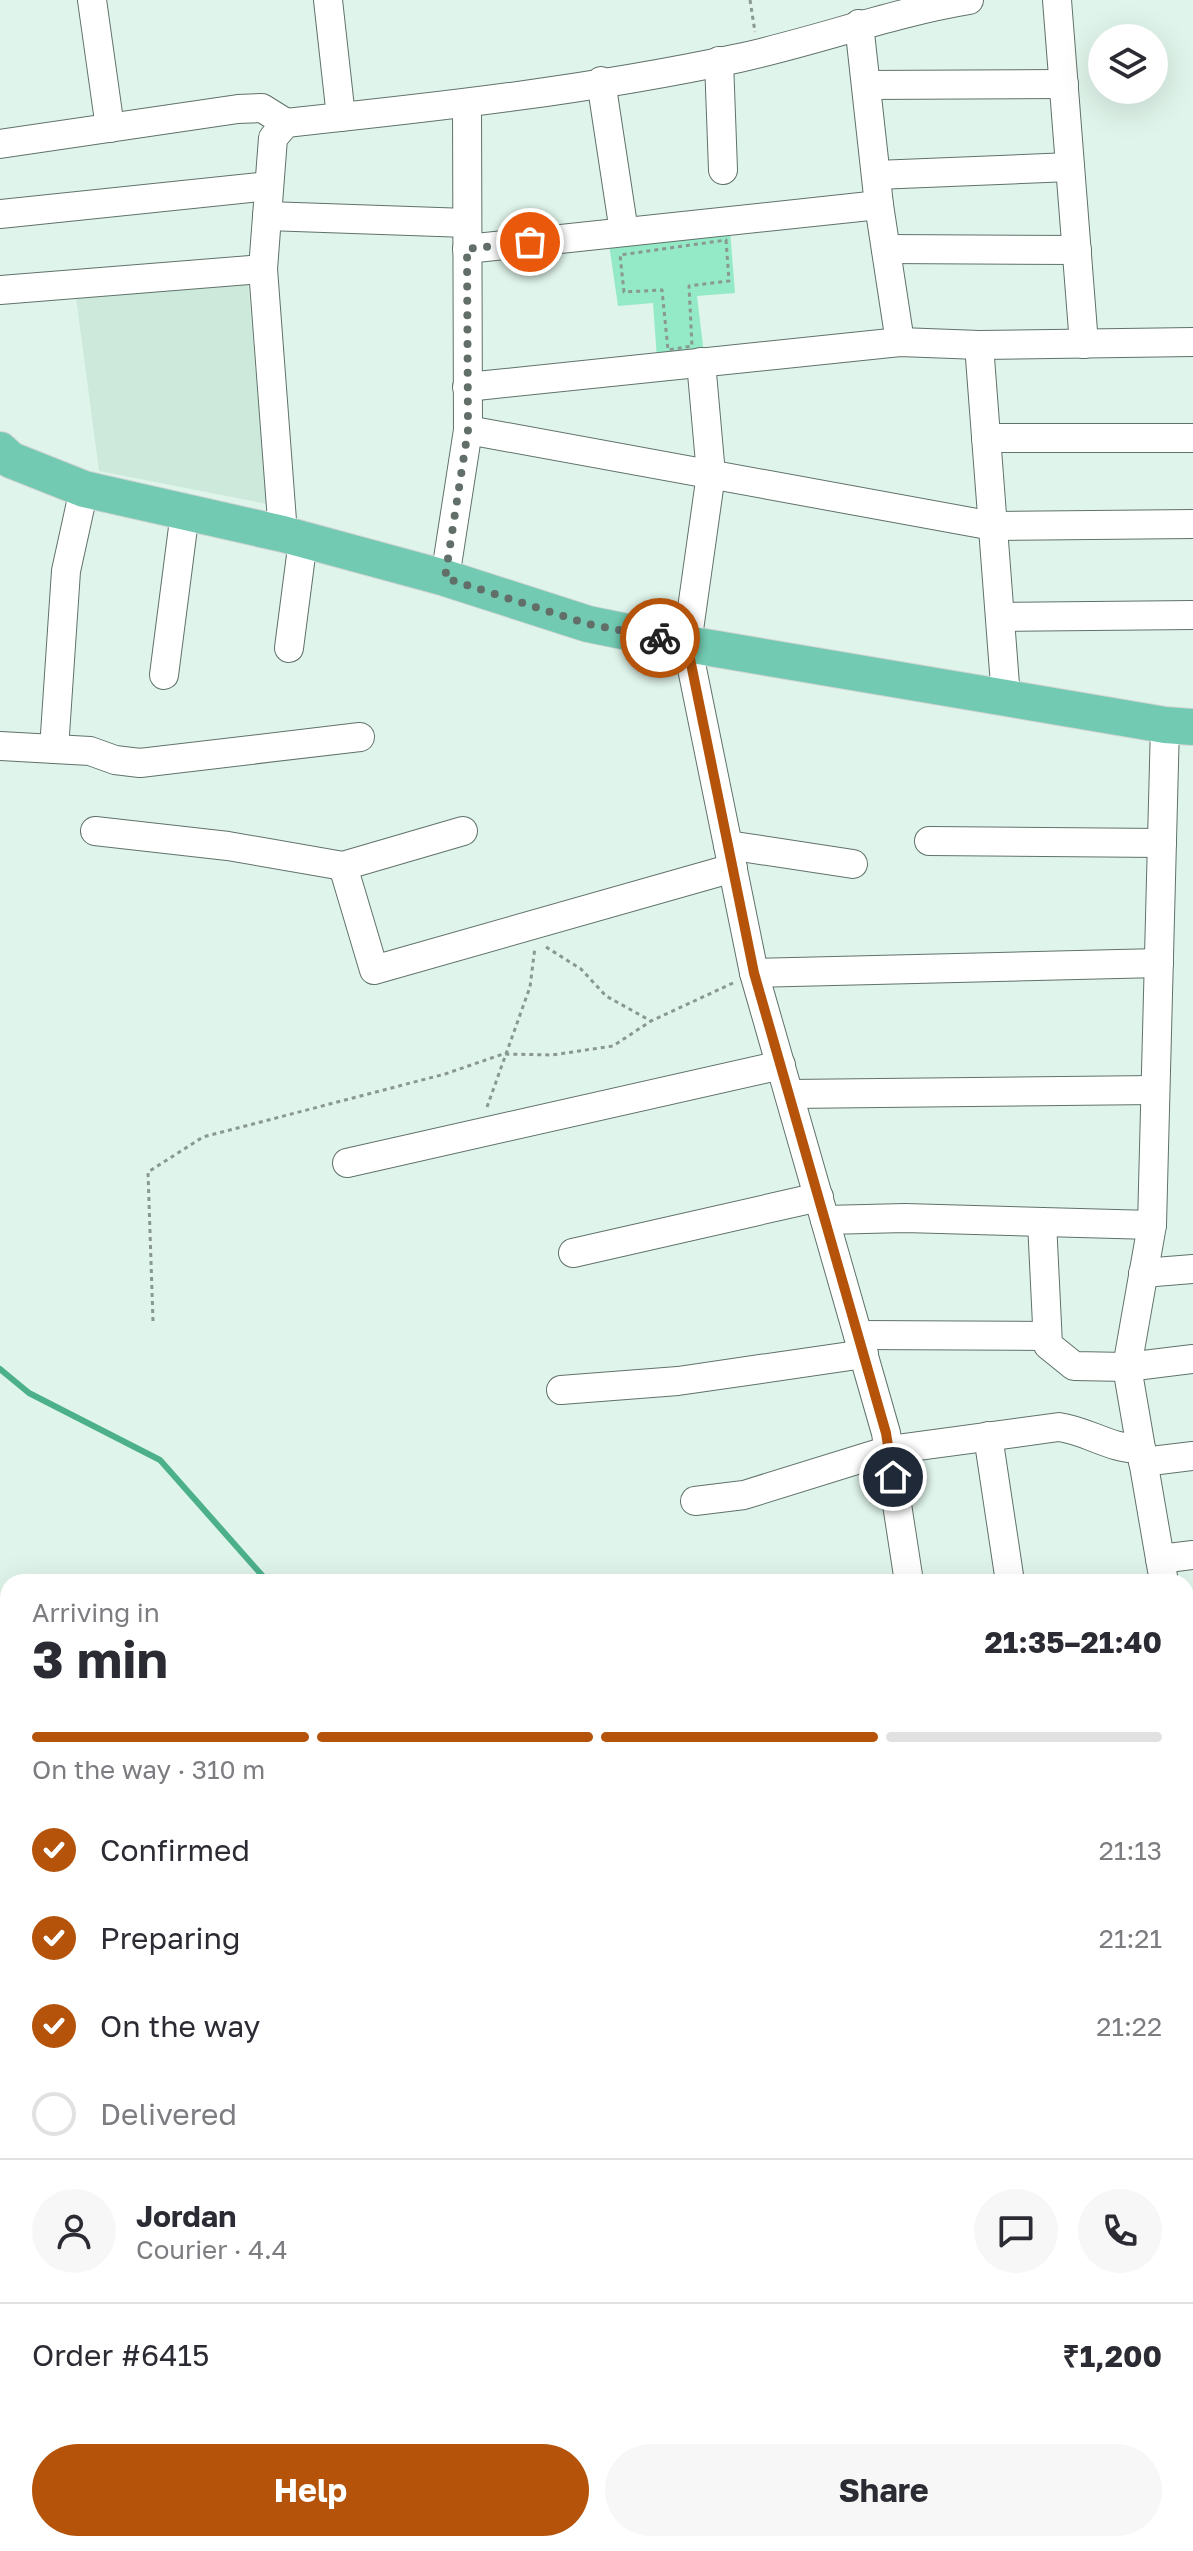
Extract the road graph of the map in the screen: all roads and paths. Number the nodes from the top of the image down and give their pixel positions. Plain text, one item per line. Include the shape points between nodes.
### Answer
1 (92, 0) edge
2 (328, 0) edge
3 (750, 0) edge
4 (969, 0) edge
5 (1057, 0) edge
6 (859, 24) junction
7 (759, 52) junction
8 (719, 61) junction
9 (601, 81) junction
10 (1064, 84) junction
11 (866, 85) junction
12 (467, 104) junction
13 (341, 117) junction
14 (286, 123) junction
15 (110, 128) junction
16 (0, 144) edge
17 (1070, 167) junction
18 (723, 170) dead end
19 (876, 175) junction
20 (269, 186) junction
21 (879, 205) junction
22 (0, 214) edge
23 (267, 216) junction
24 (624, 232) junction
25 (467, 236) junction
26 (726, 240) joint
27 (886, 249) junction
28 (1077, 250) junction
29 (263, 269) junction
30 (0, 290) edge
31 (900, 342) junction
32 (1193, 342) edge
33 (1084, 344) junction
34 (979, 345) junction
35 (701, 362) junction
36 (467, 387) junction
37 (468, 430) junction
38 (986, 438) junction
39 (1193, 438) edge
40 (4, 462) edge
41 (711, 474) junction
42 (84, 489) junction
43 (185, 512) junction
44 (1193, 524) edge
45 (993, 526) junction
46 (293, 537) junction
47 (445, 578) junction
48 (1193, 615) edge
49 (1000, 617) junction
50 (687, 644) junction
51 (289, 648) dead end
52 (164, 675) dead end
53 (1006, 698) junction
54 (1179, 726) edge
55 (360, 737) dead end
56 (0, 746) edge
57 (54, 749) junction
58 (95, 831) dead end
59 (463, 831) dead end
60 (929, 841) dead end
61 (1162, 843) junction
62 (731, 857) junction
63 (853, 864) dead end
64 (343, 866) junction
65 (1159, 963) junction
66 (754, 973) junction
67 (651, 1021) junction
68 (503, 1054) junction
69 (781, 1065) junction
70 (1155, 1090) junction
71 (789, 1094) junction
72 (479, 1133) junction
73 (347, 1163) dead end
74 (822, 1208) junction
75 (1042, 1222) junction
76 (1152, 1225) junction
77 (573, 1253) dead end
78 (1193, 1269) edge
79 (1143, 1273) junction
80 (153, 1321) dead end
81 (1047, 1336) junction
82 (861, 1345) junction
83 (1193, 1359) edge
84 (1127, 1367) junction
85 (561, 1390) dead end
86 (988, 1436) junction
87 (889, 1450) junction
88 (1142, 1456) junction
89 (1193, 1456) edge
90 (695, 1501) dead end
91 (1193, 1555) edge
92 (1162, 1571) edge
93 (908, 1574) edge
94 (1009, 1574) edge

1 - 15 street
2 - 13 street
3 - 7 path
4 - 6 street
5 - 10 street
6 - 7 street
6 - 11 street
7 - 8 street
8 - 9 street
8 - 18 street
9 - 12 street
9 - 24 street
10 - 11 street
10 - 17 street
11 - 19 street
12 - 13 street
12 - 25 street
13 - 14 street
14 - 15 street via 262,108
14 - 20 street via 273,138
15 - 16 street
17 - 19 street
17 - 28 street
19 - 21 street
20 - 22 street
20 - 23 street
21 - 24 street
21 - 27 street
23 - 25 street
23 - 29 street
24 - 25 street
25 - 36 street
26 - 26 path via 620,255 624,292 662,290 668,350 692,346 689,286 729,281
27 - 28 street
27 - 31 street
28 - 33 street
29 - 30 street
29 - 46 street
31 - 34 street
31 - 35 street
32 - 33 street
33 - 34 street
34 - 38 street
35 - 36 street
35 - 41 street
36 - 37 street
37 - 41 street
37 - 47 street
38 - 39 street
38 - 45 street
40 - 42 main road
41 - 45 street
41 - 50 street
42 - 43 main road
42 - 57 street via 66,571
43 - 46 main road
43 - 52 street
44 - 45 street
45 - 49 street
46 - 47 main road
46 - 51 street
47 - 50 main road via 588,624
48 - 49 street
49 - 53 street
50 - 53 main road
50 - 62 street
53 - 54 main road
54 - 61 street
55 - 57 street via 140,763
56 - 57 street
58 - 64 street
59 - 64 street
60 - 61 street
61 - 65 street
62 - 63 street
62 - 64 street via 374,970
62 - 66 street
65 - 66 street
65 - 70 street
66 - 67 path
66 - 69 street
67 - 68 path via 613,1046 552,1055
67 - 68 path via 606,996 581,969 536,940 530,987
68 - 72 path
68 - 80 path via 203,1137 148,1172
69 - 71 street
69 - 72 street
70 - 71 street
70 - 76 street
71 - 74 street
72 - 73 street
74 - 75 street via 905,1218
74 - 77 street
74 - 82 street
75 - 76 street
75 - 81 street
76 - 79 street
78 - 79 street
79 - 84 street
81 - 82 street
81 - 84 street via 1048,1345 1074,1366
82 - 85 street via 678,1381
82 - 87 street
83 - 84 street
84 - 88 street
86 - 87 street
86 - 88 street via 1077,1429
86 - 94 street
87 - 90 street via 744,1495
87 - 93 street
88 - 89 street
88 - 92 street
91 - 92 street

